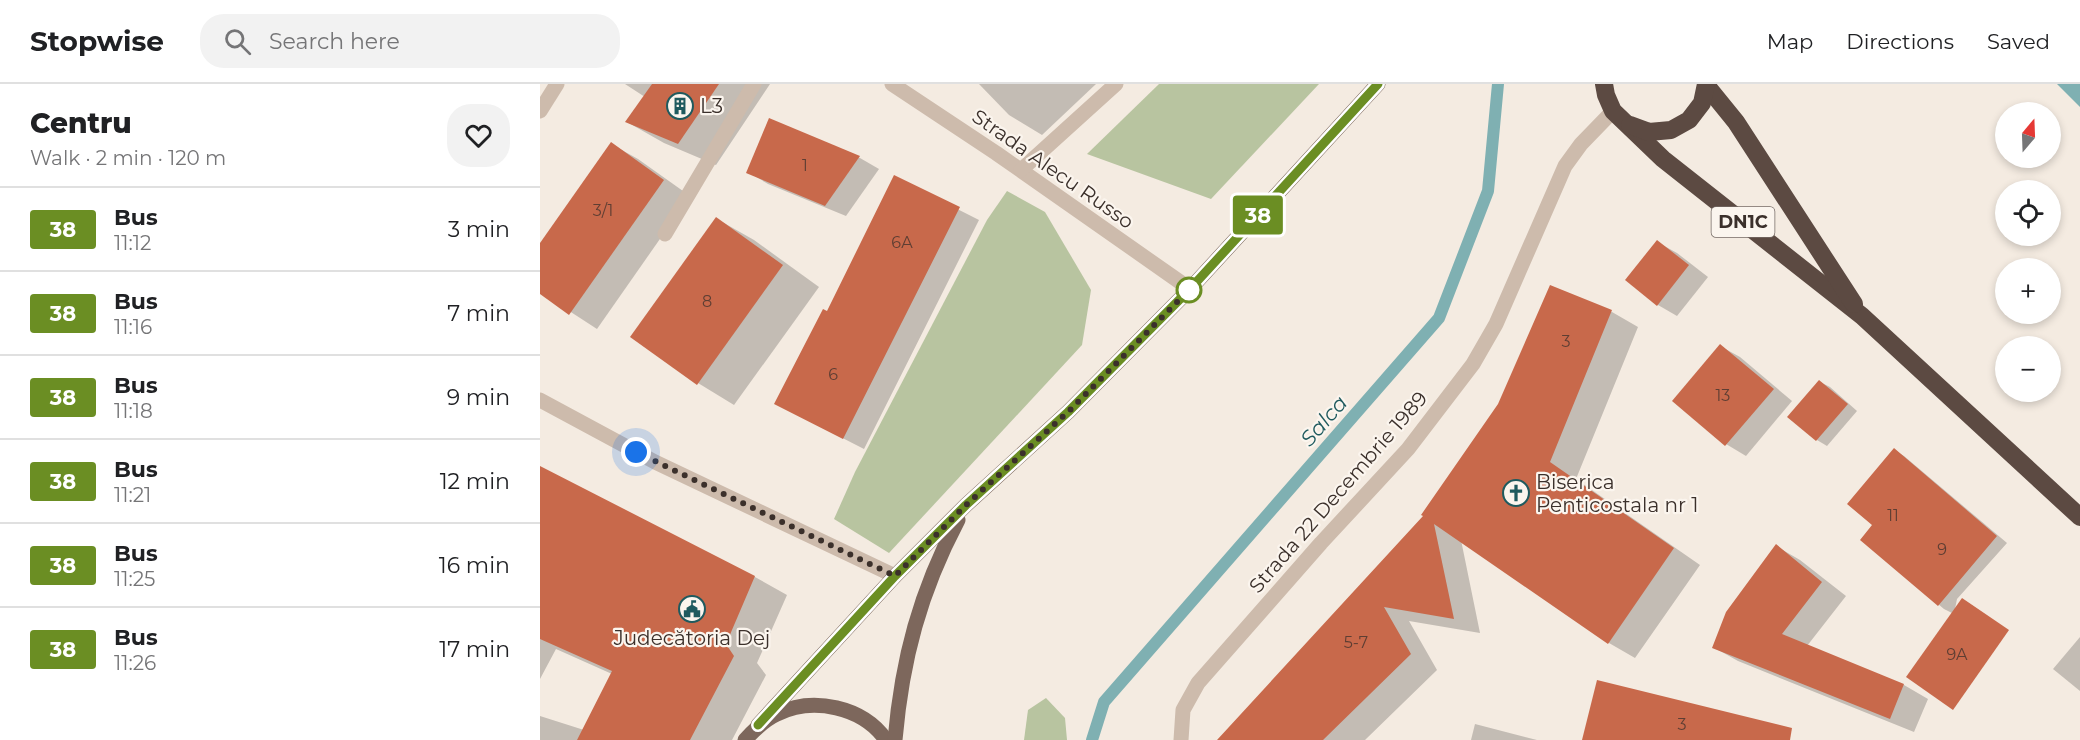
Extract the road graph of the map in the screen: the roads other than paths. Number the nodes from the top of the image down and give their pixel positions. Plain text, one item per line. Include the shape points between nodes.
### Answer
1 (558, 84) edge
2 (754, 84) edge
3 (892, 84) edge
4 (1116, 84) edge
5 (1378, 84) edge
6 (1604, 84) edge
7 (1706, 85) edge
8 (540, 111) edge
9 (1613, 111) junction
10 (1629, 125) junction
11 (1021, 170) junction
12 (665, 234) dead end
13 (1190, 289) junction
14 (1862, 316) junction
15 (540, 400) edge
16 (966, 505) junction
17 (2080, 517) edge
18 (895, 576) junction
19 (758, 725) junction
20 (745, 740) edge
21 (886, 740) edge
22 (895, 740) edge
23 (1181, 740) edge

1 - 8 street
2 - 12 street
3 - 11 street, Strada Alecu Russo
4 - 11 street
5 - 13 main road
6 - 9 highway
7 - 10 highway, DN1C via 1702,103 1689,120 1671,130 1649,132
7 - 14 highway, DN1C via 1736,122
9 - 10 highway, DN1C
9 - 23 street, Strada 22 Decembrie 1989 via 1565,166 1496,324 1473,364 1408,449 1198,683 1183,710
10 - 14 highway, DN1C via 1663,159
11 - 13 street, Strada Alecu Russo
13 - 16 main road via 1068,412
14 - 17 highway, DN1C
15 - 18 street via 655,462
16 - 18 main road
16 - 22 main road via 924,593 901,690
18 - 19 main road
19 - 20 main road
19 - 21 main road via 799,706 821,705 864,719

